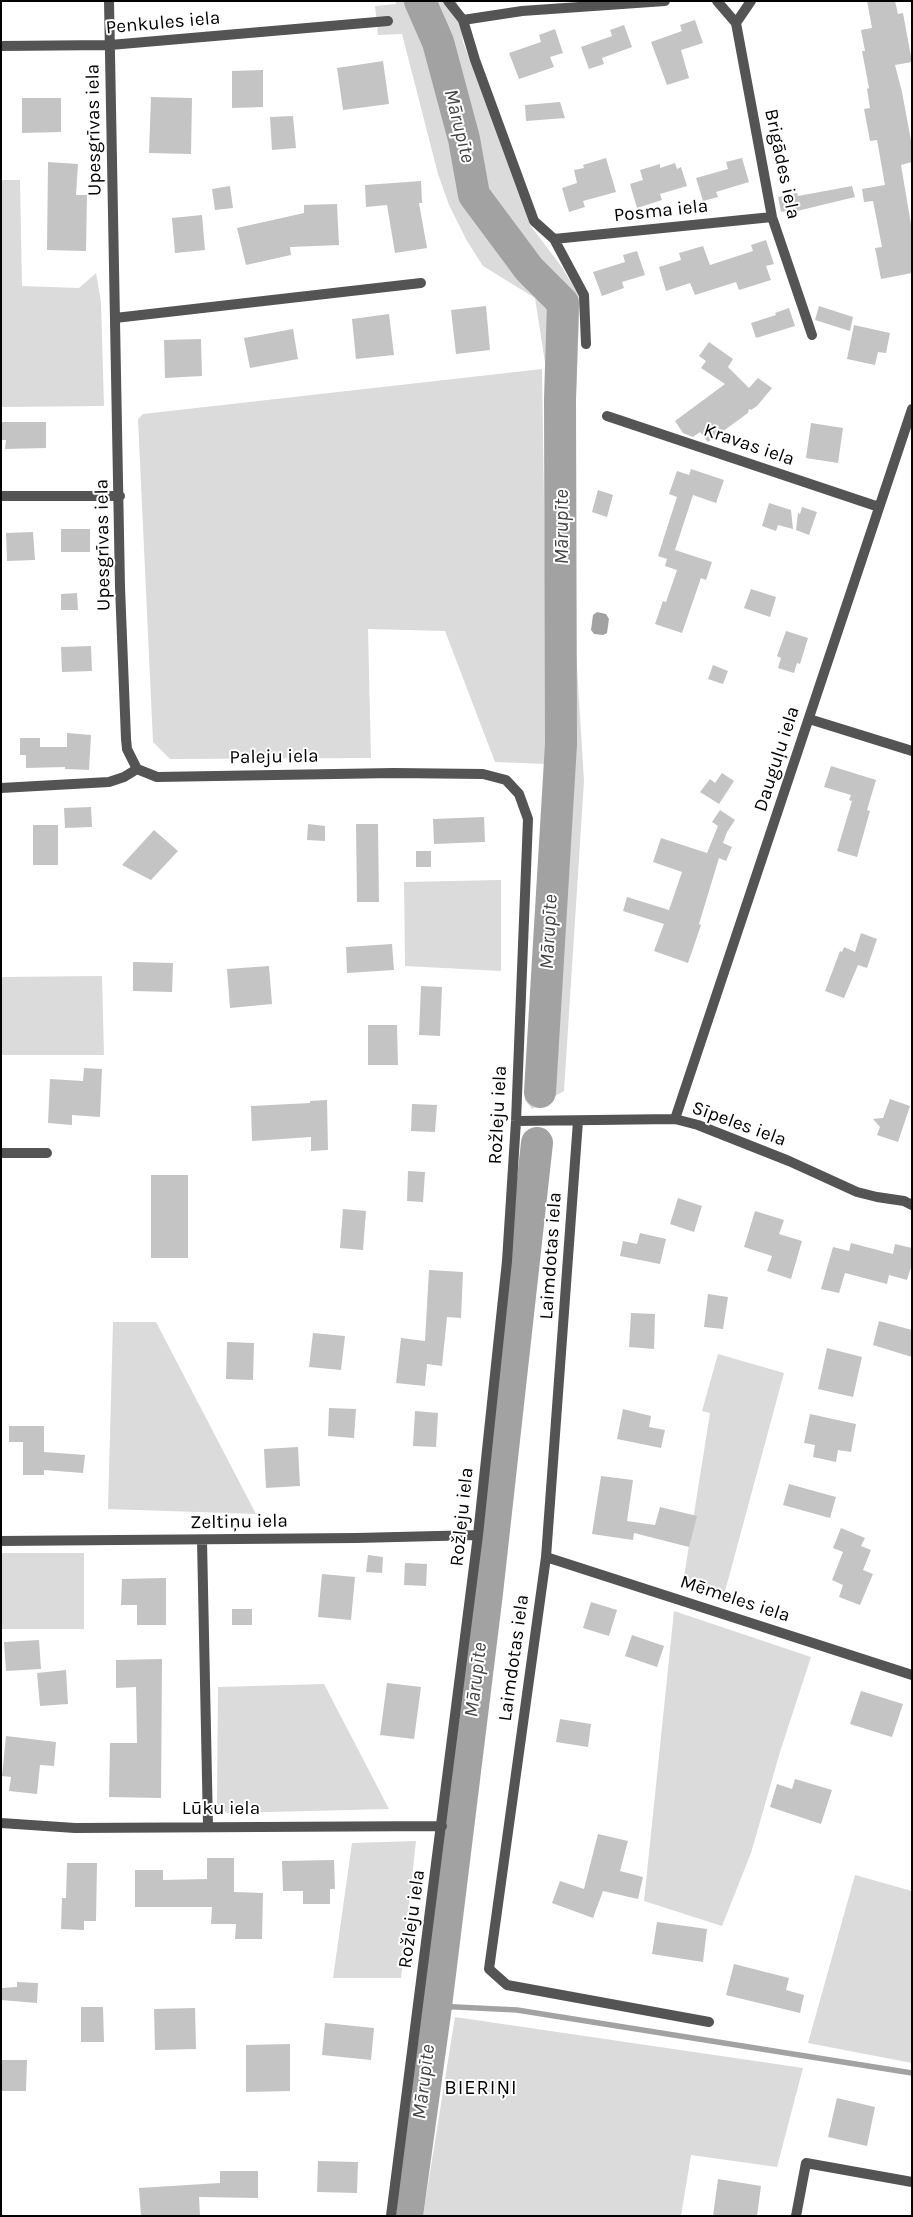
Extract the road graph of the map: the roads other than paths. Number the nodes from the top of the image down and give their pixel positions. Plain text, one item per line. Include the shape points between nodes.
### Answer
1 (109, 1) edge
2 (448, 1) edge
3 (665, 1) edge
4 (717, 1) edge
5 (750, 1) edge
6 (463, 20) junction
7 (388, 21) dead end
8 (736, 22) junction
9 (1, 46) edge
10 (110, 46) junction
11 (772, 217) junction
12 (554, 239) junction
13 (421, 283) dead end
14 (115, 318) junction
15 (812, 335) dead end
16 (586, 344) dead end
17 (912, 409) edge
18 (607, 416) dead end
19 (1, 496) edge
20 (120, 496) junction
21 (878, 506) junction
22 (809, 719) junction
23 (912, 751) edge
24 (136, 768) junction
25 (1, 788) edge
26 (528, 819) joint
27 (675, 1119) junction
28 (516, 1120) junction
29 (578, 1121) junction
30 (1, 1153) edge
31 (47, 1153) dead end
32 (912, 1205) edge
33 (478, 1535) junction
34 (1, 1540) edge
35 (202, 1540) junction
36 (546, 1557) junction
37 (912, 1675) edge
38 (1, 1823) edge
39 (208, 1826) junction
40 (442, 1826) junction
41 (709, 2022) dead end
42 (912, 2182) edge
43 (392, 2216) edge
44 (796, 2216) edge

1 - 10 street, Upesgrīvas iela
2 - 6 street
3 - 6 street via 522,11
4 - 8 street
5 - 8 street
6 - 12 street via 534,221
7 - 10 street, Penkules iela
8 - 11 street, Brigādes iela
9 - 10 street, Penkules iela
10 - 14 street, Upesgrīvas iela
11 - 12 street, Posma iela
11 - 15 street, Brigādes iela
12 - 16 street via 584,295
13 - 14 street
14 - 20 street, Upesgrīvas iela
17 - 21 street, Dauguļu iela
18 - 21 street, Kravas iela
19 - 20 street
20 - 24 street, Upesgrīvas iela via 126,739
21 - 22 street, Dauguļu iela
22 - 23 street
22 - 27 street, Dauguļu iela
24 - 25 street via 109,782
24 - 26 street, Paleju iela via 157,777 483,774 506,780 519,794
26 - 28 street, Rožleju iela
27 - 29 street, Sīpeles iela
27 - 32 street, Sīpeles iela via 770,1153 857,1192
28 - 29 street, Sīpeles iela
28 - 33 street, Rožleju iela via 507,1261
29 - 36 street, Laimdotas iela
30 - 31 street
33 - 35 street, Zeltiņu iela
33 - 40 street, Rožleju iela
34 - 35 street, Zeltiņu iela
35 - 39 street
36 - 37 street, Mēmeles iela
36 - 41 street, Laimdotas iela via 489,1969 507,1984
38 - 39 street, Lūku iela via 74,1828
39 - 40 street, Lūku iela
40 - 43 street, Rožleju iela
42 - 44 street via 806,2164

